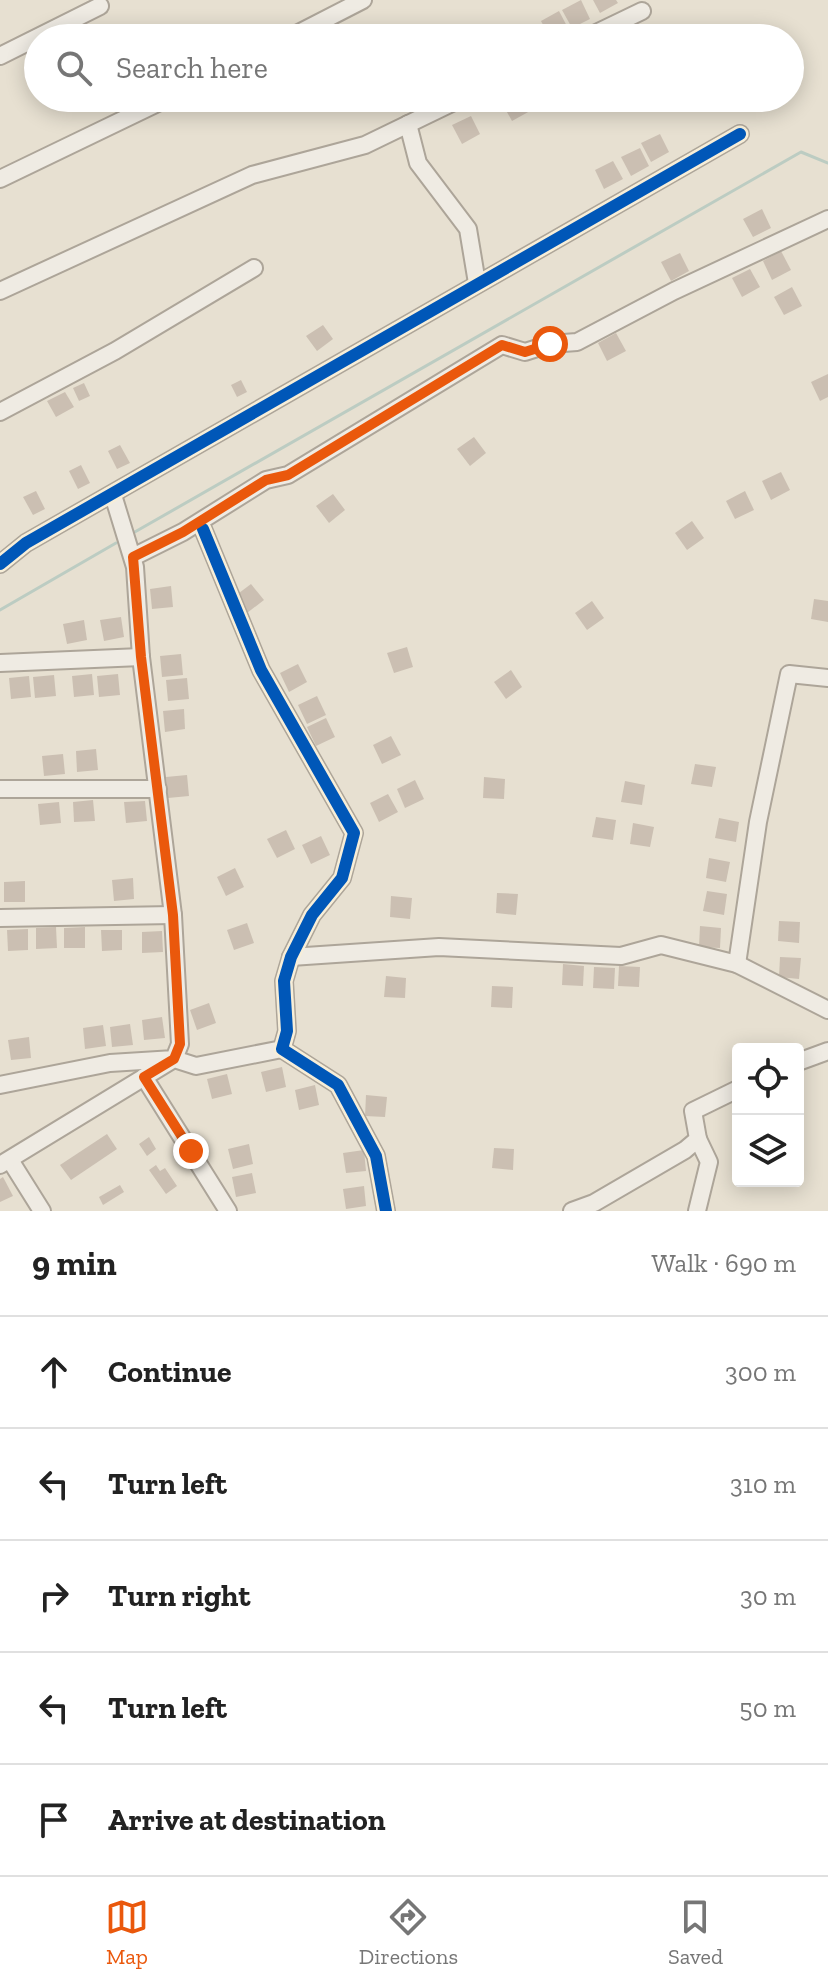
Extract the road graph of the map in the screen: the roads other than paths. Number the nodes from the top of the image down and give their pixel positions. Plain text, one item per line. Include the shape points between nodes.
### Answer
1 (363, 0) edge
2 (100, 6) dead end
3 (642, 11) dead end
4 (64, 24) edge
5 (316, 24) edge
6 (615, 24) edge
7 (24, 44) edge
8 (0, 56) edge
9 (139, 112) edge
10 (433, 112) edge
11 (408, 124) junction
12 (740, 134) dead end
13 (0, 179) edge
14 (828, 219) edge
15 (254, 268) dead end
16 (477, 283) junction
17 (0, 291) edge
18 (0, 412) edge
19 (113, 495) junction
20 (203, 529) dead end
21 (133, 557) junction
22 (0, 564) edge
23 (141, 657) junction
24 (0, 663) edge
25 (828, 678) edge
26 (0, 789) edge
27 (158, 789) junction
28 (173, 915) junction
29 (0, 918) edge
30 (291, 957) junction
31 (737, 964) junction
32 (828, 1010) edge
33 (282, 1049) junction
34 (828, 1051) edge
35 (174, 1059) junction
36 (804, 1060) edge
37 (144, 1077) junction
38 (0, 1085) edge
39 (732, 1092) edge
40 (698, 1139) junction
41 (5, 1163) edge
42 (42, 1211) edge
43 (228, 1211) edge
44 (386, 1211) edge
45 (572, 1211) edge
46 (697, 1211) edge

1 - 5 street
2 - 4 street
3 - 6 street
7 - 8 street
9 - 13 street
10 - 11 street
11 - 16 street via 418,163 468,229
11 - 17 street via 365,145 252,175
12 - 16 street
14 - 21 street via 577,342 525,352 502,345 288,475 266,480
15 - 18 street
16 - 19 street
19 - 21 street
19 - 22 street via 26,543
20 - 30 street via 261,670 354,833 342,878 312,915
21 - 23 street
23 - 24 street
23 - 27 street
25 - 31 street via 789,674 758,822
26 - 27 street
27 - 28 street
28 - 29 street
28 - 35 street via 180,1044
30 - 31 street via 439,947 621,956 661,945
30 - 33 street via 284,981 287,1031
31 - 32 street
33 - 35 street via 196,1066
33 - 44 street via 338,1085 376,1156
34 - 36 street
35 - 37 street
35 - 38 street via 110,1063
37 - 41 street
37 - 43 street
39 - 40 street via 693,1111
40 - 45 street
40 - 46 street via 709,1162
41 - 42 street

